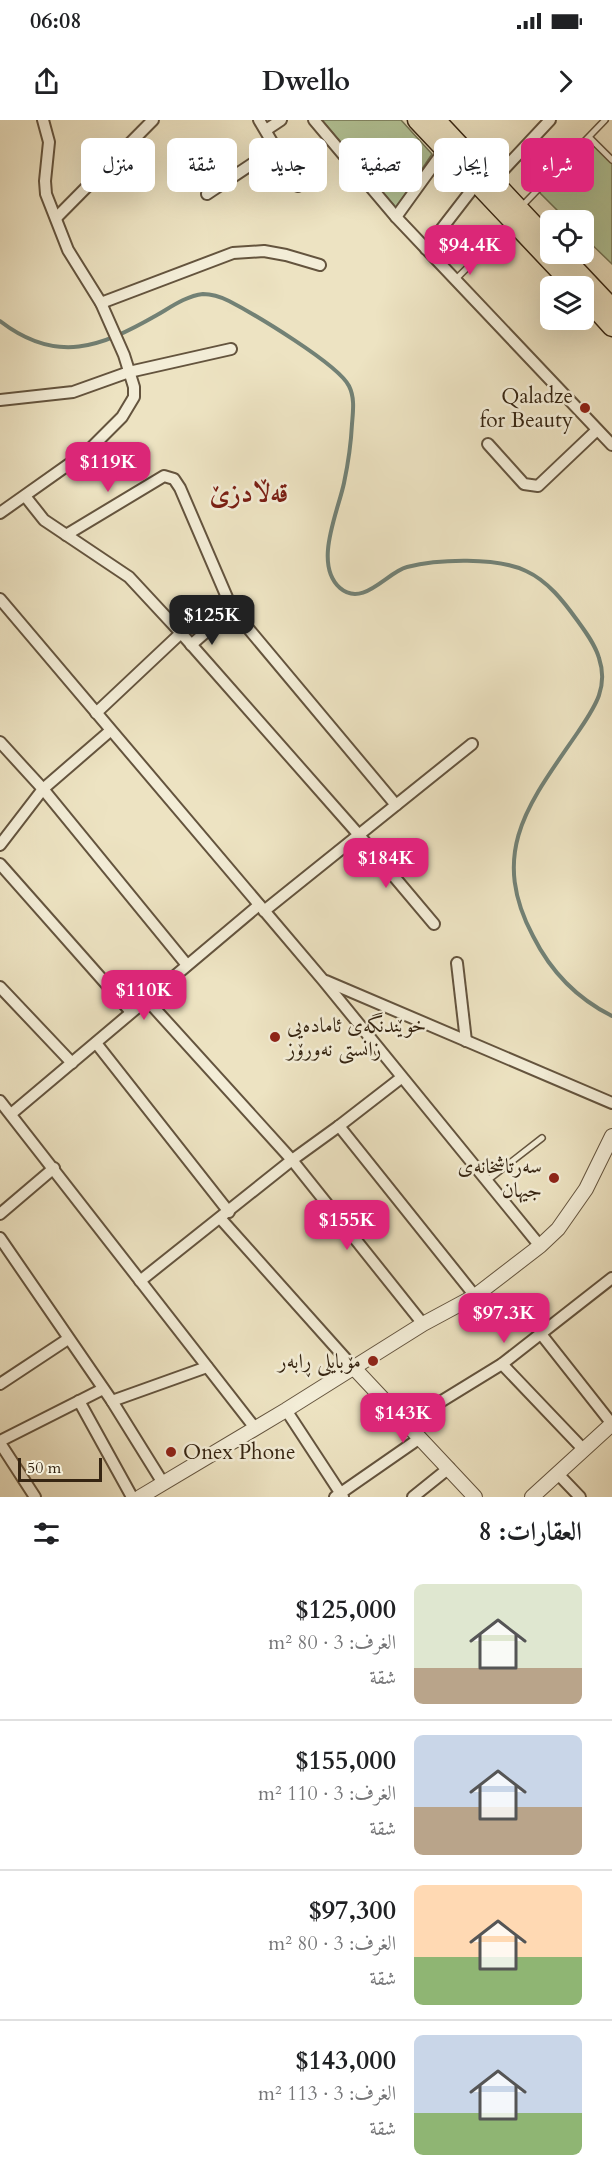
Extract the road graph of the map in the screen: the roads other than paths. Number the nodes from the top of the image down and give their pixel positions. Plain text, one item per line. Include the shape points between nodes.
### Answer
1 (153, 120) edge
2 (259, 120) edge
3 (281, 120) edge
4 (314, 120) edge
5 (550, 120) edge
6 (605, 120) edge
7 (44, 121) edge
8 (428, 122) edge
9 (266, 130) junction
10 (270, 138) edge
11 (438, 138) edge
12 (443, 138) edge
13 (590, 138) edge
14 (594, 142) edge
15 (509, 159) edge
16 (612, 160) edge
17 (434, 164) edge
18 (249, 166) edge
19 (476, 192) edge
20 (494, 192) edge
21 (498, 192) edge
22 (537, 192) edge
23 (207, 194) dead end
24 (520, 209) junction
25 (396, 217) junction
26 (56, 218) junction
27 (540, 231) edge
28 (426, 249) junction
29 (472, 263) dead end
30 (569, 264) edge
31 (320, 266) dead end
32 (565, 276) edge
33 (455, 280) junction
34 (101, 303) junction
35 (594, 305) edge
36 (611, 320) edge
37 (231, 350) dead end
38 (129, 372) junction
39 (0, 400) edge
40 (597, 430) junction
41 (488, 444) dead end
42 (612, 445) edge
43 (25, 496) junction
44 (0, 513) edge
45 (66, 535) junction
46 (0, 599) edge
47 (232, 609) junction
48 (181, 633) junction
49 (191, 645) junction
50 (96, 713) junction
51 (110, 731) junction
52 (0, 742) edge
53 (472, 744) dead end
54 (43, 789) junction
55 (396, 805) junction
56 (359, 835) junction
57 (0, 845) edge
58 (0, 864) edge
59 (262, 908) junction
60 (434, 924) dead end
61 (457, 963) dead end
62 (187, 965) junction
63 (323, 980) junction
64 (0, 987) edge
65 (147, 1000) junction
66 (131, 1012) junction
67 (466, 1041) junction
68 (96, 1043) junction
69 (72, 1063) junction
70 (401, 1078) junction
71 (0, 1101) edge
72 (612, 1103) edge
73 (11, 1114) junction
74 (339, 1126) junction
75 (612, 1136) edge
76 (542, 1138) dead end
77 (292, 1160) junction
78 (54, 1168) junction
79 (488, 1180) junction
80 (0, 1214) edge
81 (224, 1215) junction
82 (0, 1238) edge
83 (540, 1246) junction
84 (612, 1278) edge
85 (140, 1281) junction
86 (475, 1296) junction
87 (423, 1324) junction
88 (541, 1334) junction
89 (68, 1339) junction
90 (502, 1364) junction
91 (207, 1367) junction
92 (354, 1368) junction
93 (1, 1381) edge
94 (103, 1389) junction
95 (79, 1401) junction
96 (112, 1401) junction
97 (286, 1410) junction
98 (406, 1423) junction
99 (612, 1424) edge
100 (255, 1428) junction
101 (420, 1438) junction
102 (0, 1442) edge
103 (584, 1450) junction
104 (448, 1468) junction
105 (558, 1474) junction
106 (163, 1483) junction
107 (339, 1496) edge
108 (35, 1497) edge
109 (132, 1497) edge
110 (141, 1497) edge
111 (413, 1497) edge
112 (476, 1497) edge
113 (532, 1497) edge
114 (580, 1497) edge

1 - 26 street
2 - 9 street
3 - 9 street
4 - 25 street
5 - 15 street
6 - 13 lane
7 - 26 street via 49,142 45,188
8 - 11 main road
8 - 12 main road
9 - 10 street
14 - 16 lane
17 - 25 street
18 - 23 street
19 - 28 street
20 - 32 main road
21 - 24 main road
22 - 24 lane
24 - 27 main road
25 - 28 street
26 - 34 street via 69,250
28 - 33 street
29 - 33 lane
30 - 36 main road
31 - 34 street via 264,251 233,253
33 - 40 street
34 - 38 street
35 - 36 main road
37 - 38 street
38 - 39 street via 73,392
38 - 43 street via 134,397 122,417 89,450
40 - 41 street via 538,486 524,484
40 - 42 street
43 - 44 street
43 - 45 street via 44,520
45 - 47 street via 164,476 174,479
45 - 48 street via 129,577
46 - 50 street
47 - 49 street
47 - 55 street
48 - 49 street
48 - 50 street
49 - 56 street
50 - 51 street
51 - 54 street
51 - 59 street
52 - 54 street
53 - 55 street
54 - 57 street
54 - 62 street
55 - 56 street
56 - 59 street
56 - 60 street
58 - 66 street
59 - 62 street
59 - 63 street
61 - 67 street
62 - 65 street
63 - 67 street
63 - 70 street
64 - 69 street
65 - 66 street
65 - 77 street
66 - 68 street
67 - 72 street
68 - 69 street
68 - 81 street
69 - 73 street
70 - 74 street
70 - 79 street
71 - 73 street
73 - 78 street
74 - 77 street
74 - 86 street
75 - 83 street via 573,1209
76 - 79 lane
77 - 81 street
77 - 87 street
78 - 80 street
78 - 85 street
79 - 83 street
81 - 85 street
81 - 92 street
82 - 89 street
83 - 86 street
84 - 88 street
85 - 91 street
86 - 87 street
87 - 92 street
88 - 90 street
88 - 99 street
89 - 93 street
89 - 94 street
90 - 98 street
90 - 103 street
91 - 96 street
91 - 100 street
92 - 97 street
92 - 98 street
94 - 95 street
94 - 96 street
95 - 102 street
95 - 109 street
96 - 106 street
97 - 100 street
97 - 107 street
98 - 101 street
99 - 103 street
100 - 106 street
101 - 104 street
101 - 107 street
102 - 108 street
103 - 105 street
104 - 111 street
104 - 112 street
105 - 113 street
105 - 114 street
106 - 110 street

